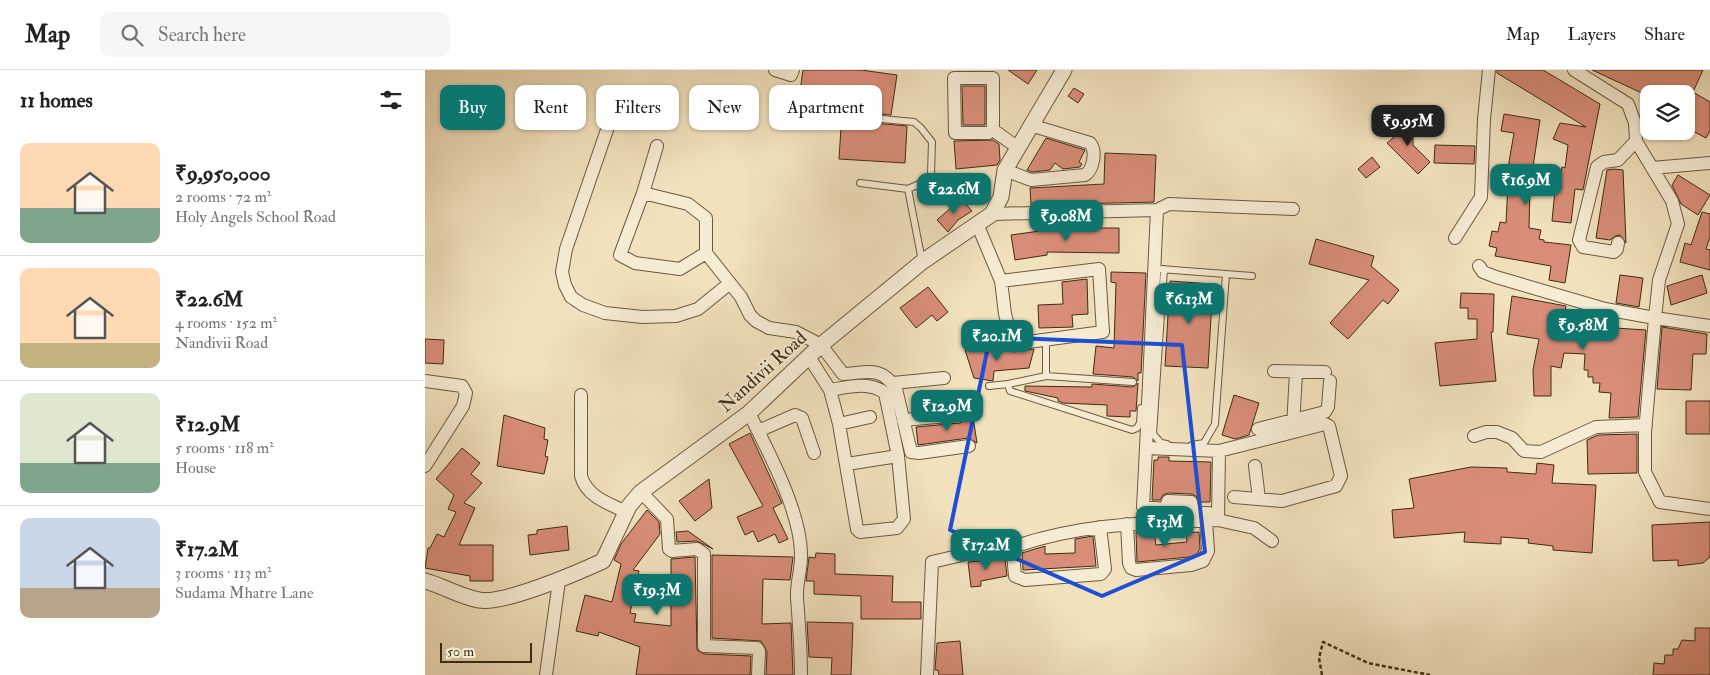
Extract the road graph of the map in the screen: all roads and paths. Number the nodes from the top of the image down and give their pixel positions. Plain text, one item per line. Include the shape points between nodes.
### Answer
1 (775, 70) edge
2 (793, 70) edge
3 (1064, 70) edge
4 (1489, 70) edge
5 (1574, 70) edge
6 (882, 119) edge
7 (1030, 126) junction
8 (607, 130) edge
9 (993, 130) junction
10 (1636, 141) junction
11 (657, 146) dead end
12 (1017, 147) junction
13 (1710, 164) edge
14 (1652, 168) junction
15 (1005, 170) junction
16 (860, 183) dead end
17 (908, 189) junction
18 (643, 193) junction
19 (1293, 209) dead end
20 (1157, 210) junction
21 (992, 214) junction
22 (978, 226) junction
23 (1455, 238) dead end
24 (1618, 243) dead end
25 (706, 253) junction
26 (922, 262) junction
27 (1479, 266) dead end
28 (1159, 269) junction
29 (1226, 274) junction
30 (1252, 276) dead end
31 (1001, 281) junction
32 (730, 283) junction
33 (1655, 318) junction
34 (1710, 326) edge
35 (1046, 340) junction
36 (821, 345) junction
37 (809, 357) junction
38 (1274, 371) dead end
39 (857, 372) junction
40 (1296, 372) junction
41 (1046, 376) junction
42 (944, 378) dead end
43 (425, 381) edge
44 (1133, 382) dead end
45 (893, 383) junction
46 (1008, 384) junction
47 (859, 385) junction
48 (989, 386) dead end
49 (830, 390) junction
50 (581, 395) dead end
51 (1141, 408) dead end
52 (749, 413) junction
53 (959, 415) dead end
54 (869, 417) dead end
55 (903, 420) junction
56 (839, 424) junction
57 (1646, 425) junction
58 (1293, 426) junction
59 (1258, 429) dead end
60 (758, 431) junction
61 (1474, 436) dead end
62 (969, 446) dead end
63 (1146, 448) junction
64 (1216, 450) junction
65 (814, 453) dead end
66 (897, 456) junction
67 (847, 464) junction
68 (425, 466) edge
69 (1255, 466) dead end
70 (641, 492) junction
71 (1234, 497) dead end
72 (1259, 499) junction
73 (1710, 509) edge
74 (626, 512) junction
75 (1212, 520) junction
76 (1127, 524) junction
77 (1100, 527) junction
78 (1272, 541) dead end
79 (996, 547) dead end
80 (425, 581) edge
81 (559, 581) junction
82 (546, 675) edge
83 (758, 675) edge
84 (801, 675) edge
85 (927, 675) edge
86 (1323, 675) edge
87 (1430, 675) edge

1 - 2 street via 791,74
3 - 7 street, Nandivii Road
4 - 23 street via 1481,197
5 - 10 street via 1629,104
6 - 17 lane via 914,122 932,142 928,180
7 - 12 street, Nandivii Road
7 - 15 street via 1090,144 1093,151 1091,170 1085,175 1031,180
8 - 32 street via 565,250 562,272 571,297 605,313 676,316 698,309
9 - 9 street via 988,133 954,132 954,78 993,78
9 - 12 street
10 - 14 street
10 - 24 street via 1618,160 1604,162 1597,167 1579,240 1583,247 1614,252
11 - 18 street
12 - 15 street, Nandivii Road
13 - 14 street
14 - 33 street via 1672,201 1679,224 1659,280
15 - 21 street, Nandivii Road via 1001,197
16 - 17 lane
17 - 26 lane
18 - 25 street via 688,204 707,218
18 - 25 street via 619,255 635,263 680,269
19 - 20 street via 1169,204
20 - 21 street
20 - 28 street
21 - 22 street, Nandivii Road
22 - 26 street, Nandivii Road
22 - 31 street
25 - 32 street
26 - 36 street, Nandivii Road
27 - 33 street via 1483,272 1496,277 1605,309
28 - 29 lane
28 - 29 lane via 1153,434 1161,443 1199,445 1204,443 1215,424
28 - 63 street
29 - 30 lane
31 - 35 street via 1013,344
31 - 35 street via 1099,268 1103,332
32 - 36 street via 756,321 769,328 797,332
33 - 34 street
33 - 57 street
35 - 41 lane
36 - 37 street, Nandivii Road
36 - 39 street via 843,374
37 - 49 street
37 - 52 street, Nandivii Road
38 - 40 street
39 - 45 street via 870,370
39 - 47 street
40 - 58 street
40 - 58 street via 1327,377 1327,410
41 - 44 lane
41 - 46 lane
42 - 45 street
43 - 68 street via 462,386 466,393 463,406
45 - 55 street
46 - 48 lane
46 - 51 lane via 1010,391 1132,430 1140,423
47 - 49 street
47 - 66 street via 879,388 885,393
49 - 56 street
50 - 74 street via 581,476 584,487 593,496
52 - 60 street
52 - 70 street, Nandivii Road
53 - 55 street
54 - 56 street
55 - 62 street via 909,450 915,454
56 - 67 street
57 - 61 street via 1596,427 1541,452 1523,451 1507,434 1486,432
57 - 73 street via 1645,472 1660,502
58 - 59 street
58 - 64 street
58 - 72 street via 1328,425 1341,476 1339,484 1282,501
60 - 65 street via 795,415 802,418
60 - 84 street via 779,474 801,552 797,597
63 - 64 street
63 - 64 street via 1143,507 1165,509 1168,501 1191,502 1194,513 1209,513 1213,509
64 - 75 street
66 - 67 street
66 - 67 street via 904,519 897,528 860,532 857,529
69 - 72 street
70 - 74 street, Nandivii Road
70 - 83 street via 667,519 669,549 697,549 704,554 703,646 757,648
71 - 72 street
74 - 81 street, Nandivii Road via 603,561
75 - 76 street
75 - 76 street via 1208,551 1203,561 1136,570 1129,563
75 - 78 street via 1255,528
76 - 77 street
77 - 77 street via 1052,534 1016,546 1013,552 1015,576 1025,580 1101,574 1105,569
79 - 85 street via 932,562
80 - 81 street, Nandivii Road via 480,601
81 - 82 street
86 - 87 path via 1319,658 1323,642 1368,663

